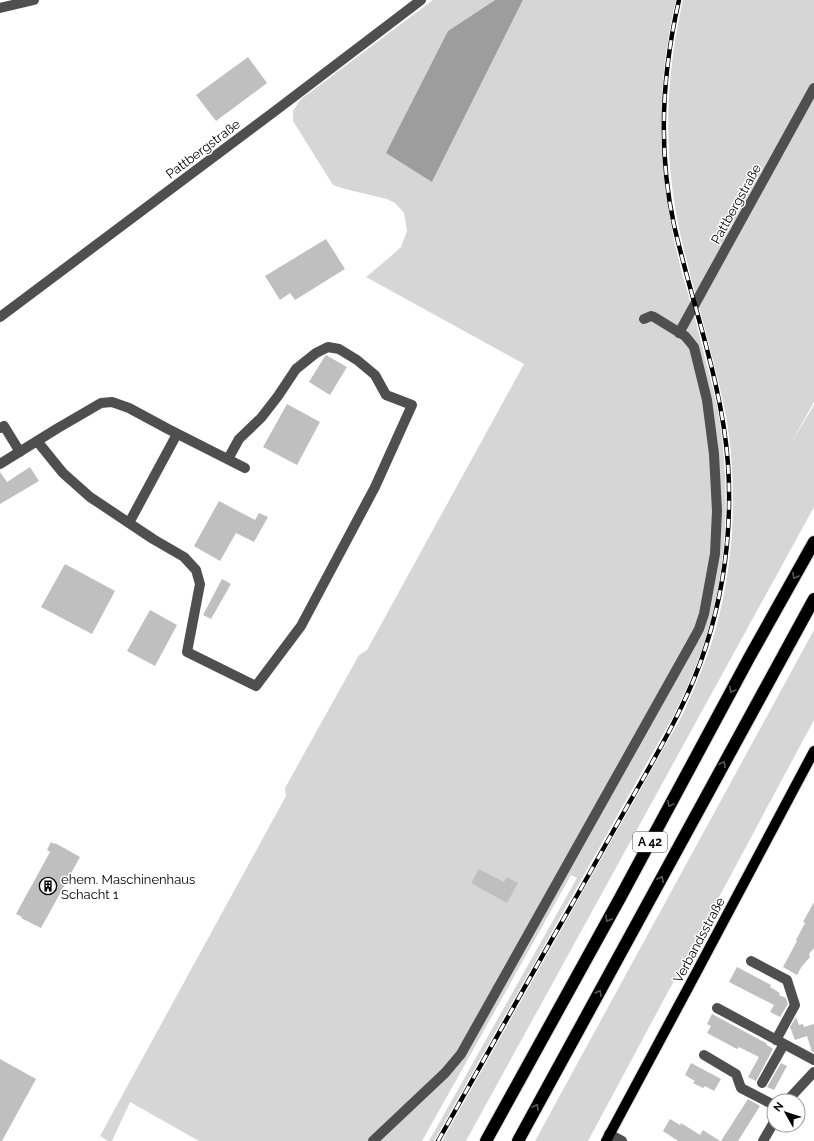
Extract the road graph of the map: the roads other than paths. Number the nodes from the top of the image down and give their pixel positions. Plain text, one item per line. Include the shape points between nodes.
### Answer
1 (34, 0) edge
2 (421, 0) edge
3 (0, 8) edge
4 (814, 88) edge
5 (0, 317) edge
6 (644, 318) dead end
7 (680, 333) junction
8 (0, 428) edge
9 (177, 434) junction
10 (37, 441) junction
11 (20, 452) junction
12 (228, 459) junction
13 (0, 464) edge
14 (245, 468) dead end
15 (129, 523) junction
16 (814, 542) edge
17 (814, 599) edge
18 (814, 751) edge
19 (751, 961) dead end
20 (716, 1008) dead end
21 (780, 1042) junction
22 (704, 1055) dead end
23 (814, 1060) edge
24 (814, 1072) edge
25 (762, 1083) dead end
26 (794, 1093) edge
27 (766, 1101) edge
28 (607, 1138) edge
29 (373, 1141) edge
30 (486, 1141) edge
31 (518, 1141) edge
32 (622, 1141) edge

1 - 3 street
2 - 5 street, Pattbergstraße
4 - 7 street, Pattbergstraße
6 - 7 street via 654,317
7 - 29 street via 694,347 698,361 707,400 714,454 717,511 715,554 699,629 460,1054 445,1073
8 - 11 street via 4,426
9 - 10 street via 129,408 112,402 101,403
9 - 12 street
9 - 15 street
10 - 11 street
10 - 15 street via 63,472 90,497
11 - 13 street
12 - 14 street
12 - 15 street via 239,439 261,418 296,369 328,347 339,349 357,360 375,375 386,395 412,405 375,487 301,626 256,686 187,652 200,584 196,570 184,557
16 -> 30 highway, A 42
31 -> 17 highway, A 42
18 - 28 main road, Verbandsstraße
19 - 21 street via 787,980 795,1004
20 - 21 street
21 - 23 street
21 - 25 street
22 - 27 street via 736,1074 741,1088
24 - 26 street
28 - 32 street

